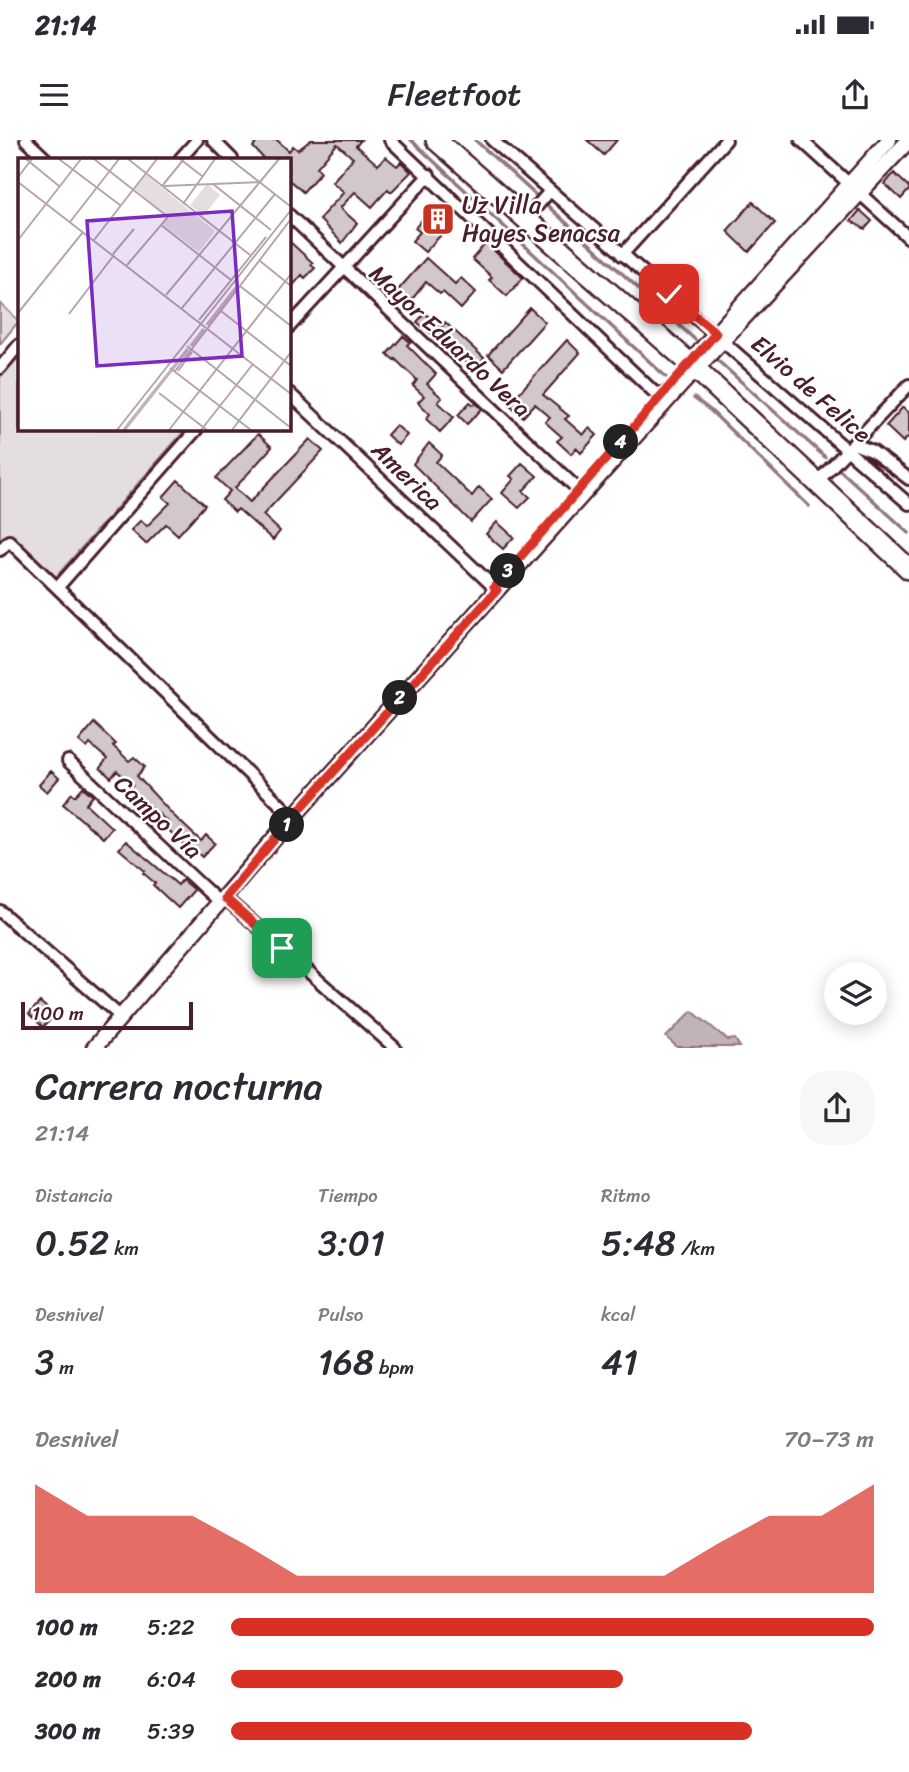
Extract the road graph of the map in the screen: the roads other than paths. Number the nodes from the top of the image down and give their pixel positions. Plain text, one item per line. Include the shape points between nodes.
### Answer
1 (26, 140) edge
2 (197, 140) edge
3 (213, 140) edge
4 (390, 140) edge
5 (436, 140) edge
6 (451, 140) edge
7 (492, 140) edge
8 (726, 140) edge
9 (801, 140) edge
10 (889, 140) edge
11 (909, 140) edge
12 (45, 158) edge
13 (181, 158) edge
14 (231, 158) edge
15 (429, 175) junction
16 (855, 189) junction
17 (541, 202) junction
18 (290, 216) edge
19 (909, 238) edge
20 (622, 255) junction
21 (343, 269) junction
22 (290, 326) edge
23 (720, 337) junction
24 (18, 346) edge
25 (696, 363) junction
26 (0, 368) edge
27 (681, 385) junction
28 (909, 385) edge
29 (290, 394) edge
30 (661, 394) junction
31 (196, 430) edge
32 (852, 447) junction
33 (821, 478) junction
34 (909, 479) edge
35 (582, 493) junction
36 (909, 503) edge
37 (0, 550) edge
38 (909, 556) edge
39 (909, 569) edge
40 (58, 587) junction
41 (495, 589) junction
42 (68, 761) dead end
43 (292, 814) junction
44 (220, 901) junction
45 (0, 911) edge
46 (119, 1014) junction
47 (84, 1048) edge
48 (94, 1048) edge
49 (395, 1048) edge

1 - 12 street
2 - 13 street
3 - 14 street
4 - 15 street
5 - 25 highway
6 - 17 highway
7 - 17 street, Elvio de Felice
8 - 20 street
9 - 16 street
10 - 16 street
11 - 16 street
15 - 21 street
15 - 30 street
16 - 19 street
16 - 23 street
16 - 23 street via 730,318
17 - 20 street, Elvio de Felice
17 - 25 highway
18 - 21 street, Mayor Eduardo Vera
20 - 23 street, Elvio de Felice
21 - 22 street
21 - 35 street, Mayor Eduardo Vera
23 - 25 street
23 - 32 street, Elvio de Felice
24 - 26 street
25 - 27 street
25 - 30 street
25 - 33 highway
25 - 39 highway
27 - 30 street
27 - 35 street
28 - 32 street
29 - 41 street, America
30 - 35 street
31 - 40 street
32 - 33 street
32 - 34 street via 872,452
32 - 36 street, Elvio de Felice
33 - 38 highway
35 - 41 street
37 - 40 street via 9,541
40 - 43 street
41 - 43 street
42 - 44 street, Campo Vía
43 - 44 street
44 - 46 street
44 - 49 street, Campo Vía
45 - 46 street
46 - 47 street
46 - 48 street

